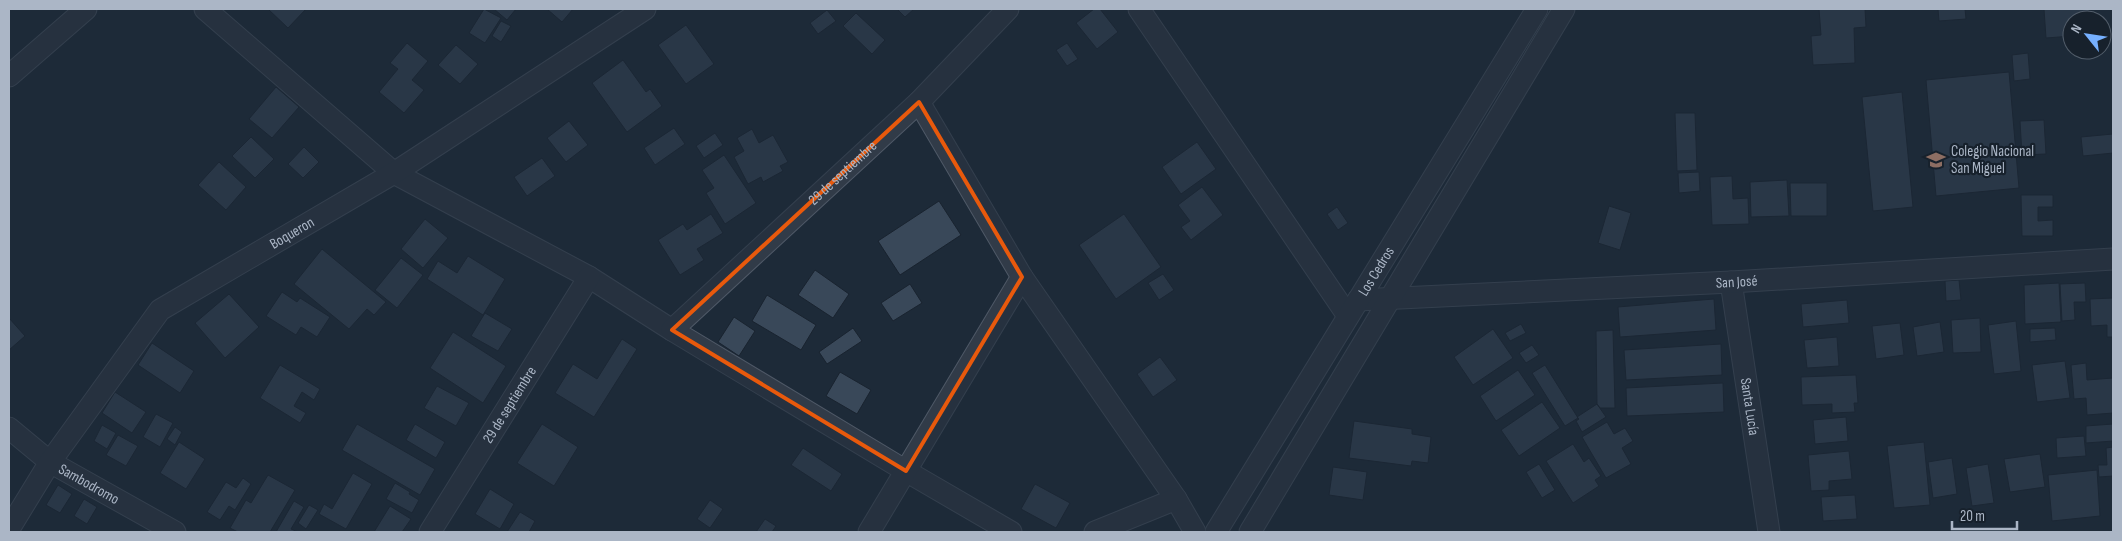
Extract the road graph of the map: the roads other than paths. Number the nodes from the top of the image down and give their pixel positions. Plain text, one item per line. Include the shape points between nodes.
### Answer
1 (86, 9) edge
2 (205, 9) edge
3 (645, 9) edge
4 (1140, 9) edge
5 (1537, 9) edge
6 (1564, 9) edge
7 (998, 12) edge
8 (9, 76) edge
9 (919, 102) junction
10 (394, 174) junction
11 (2113, 259) edge
12 (588, 277) junction
13 (1022, 277) junction
14 (1731, 282) junction
15 (1391, 298) junction
16 (1353, 308) junction
17 (672, 330) junction
18 (9, 428) edge
19 (50, 462) junction
20 (906, 471) junction
21 (1176, 499) junction
22 (9, 529) edge
23 (174, 532) edge
24 (430, 532) edge
25 (869, 532) edge
26 (1011, 532) edge
27 (1095, 532) edge
28 (1196, 532) edge
29 (1216, 532) edge
30 (1250, 532) edge
31 (1768, 532) edge

1 - 8 street
2 - 10 street
3 - 10 street, Boqueron
4 - 16 street
5 - 16 street, Los Cedros
6 - 15 street
7 - 9 street, 29 de septiembre
9 - 13 street
9 - 17 street, 29 de septiembre
10 - 12 street
10 - 19 street, Boqueron via 160,310
11 - 14 street, San José
12 - 17 street
12 - 24 street, 29 de septiembre
13 - 20 street
13 - 21 street
14 - 15 street, San José
14 - 31 street, Santa Lucía
15 - 16 street, San José
15 - 30 street
16 - 29 street, Los Cedros
17 - 20 street
18 - 19 street, Sambodromo
19 - 22 street, Boqueron
19 - 23 street, Sambodromo
20 - 25 street
20 - 26 street
21 - 27 street
21 - 28 street

